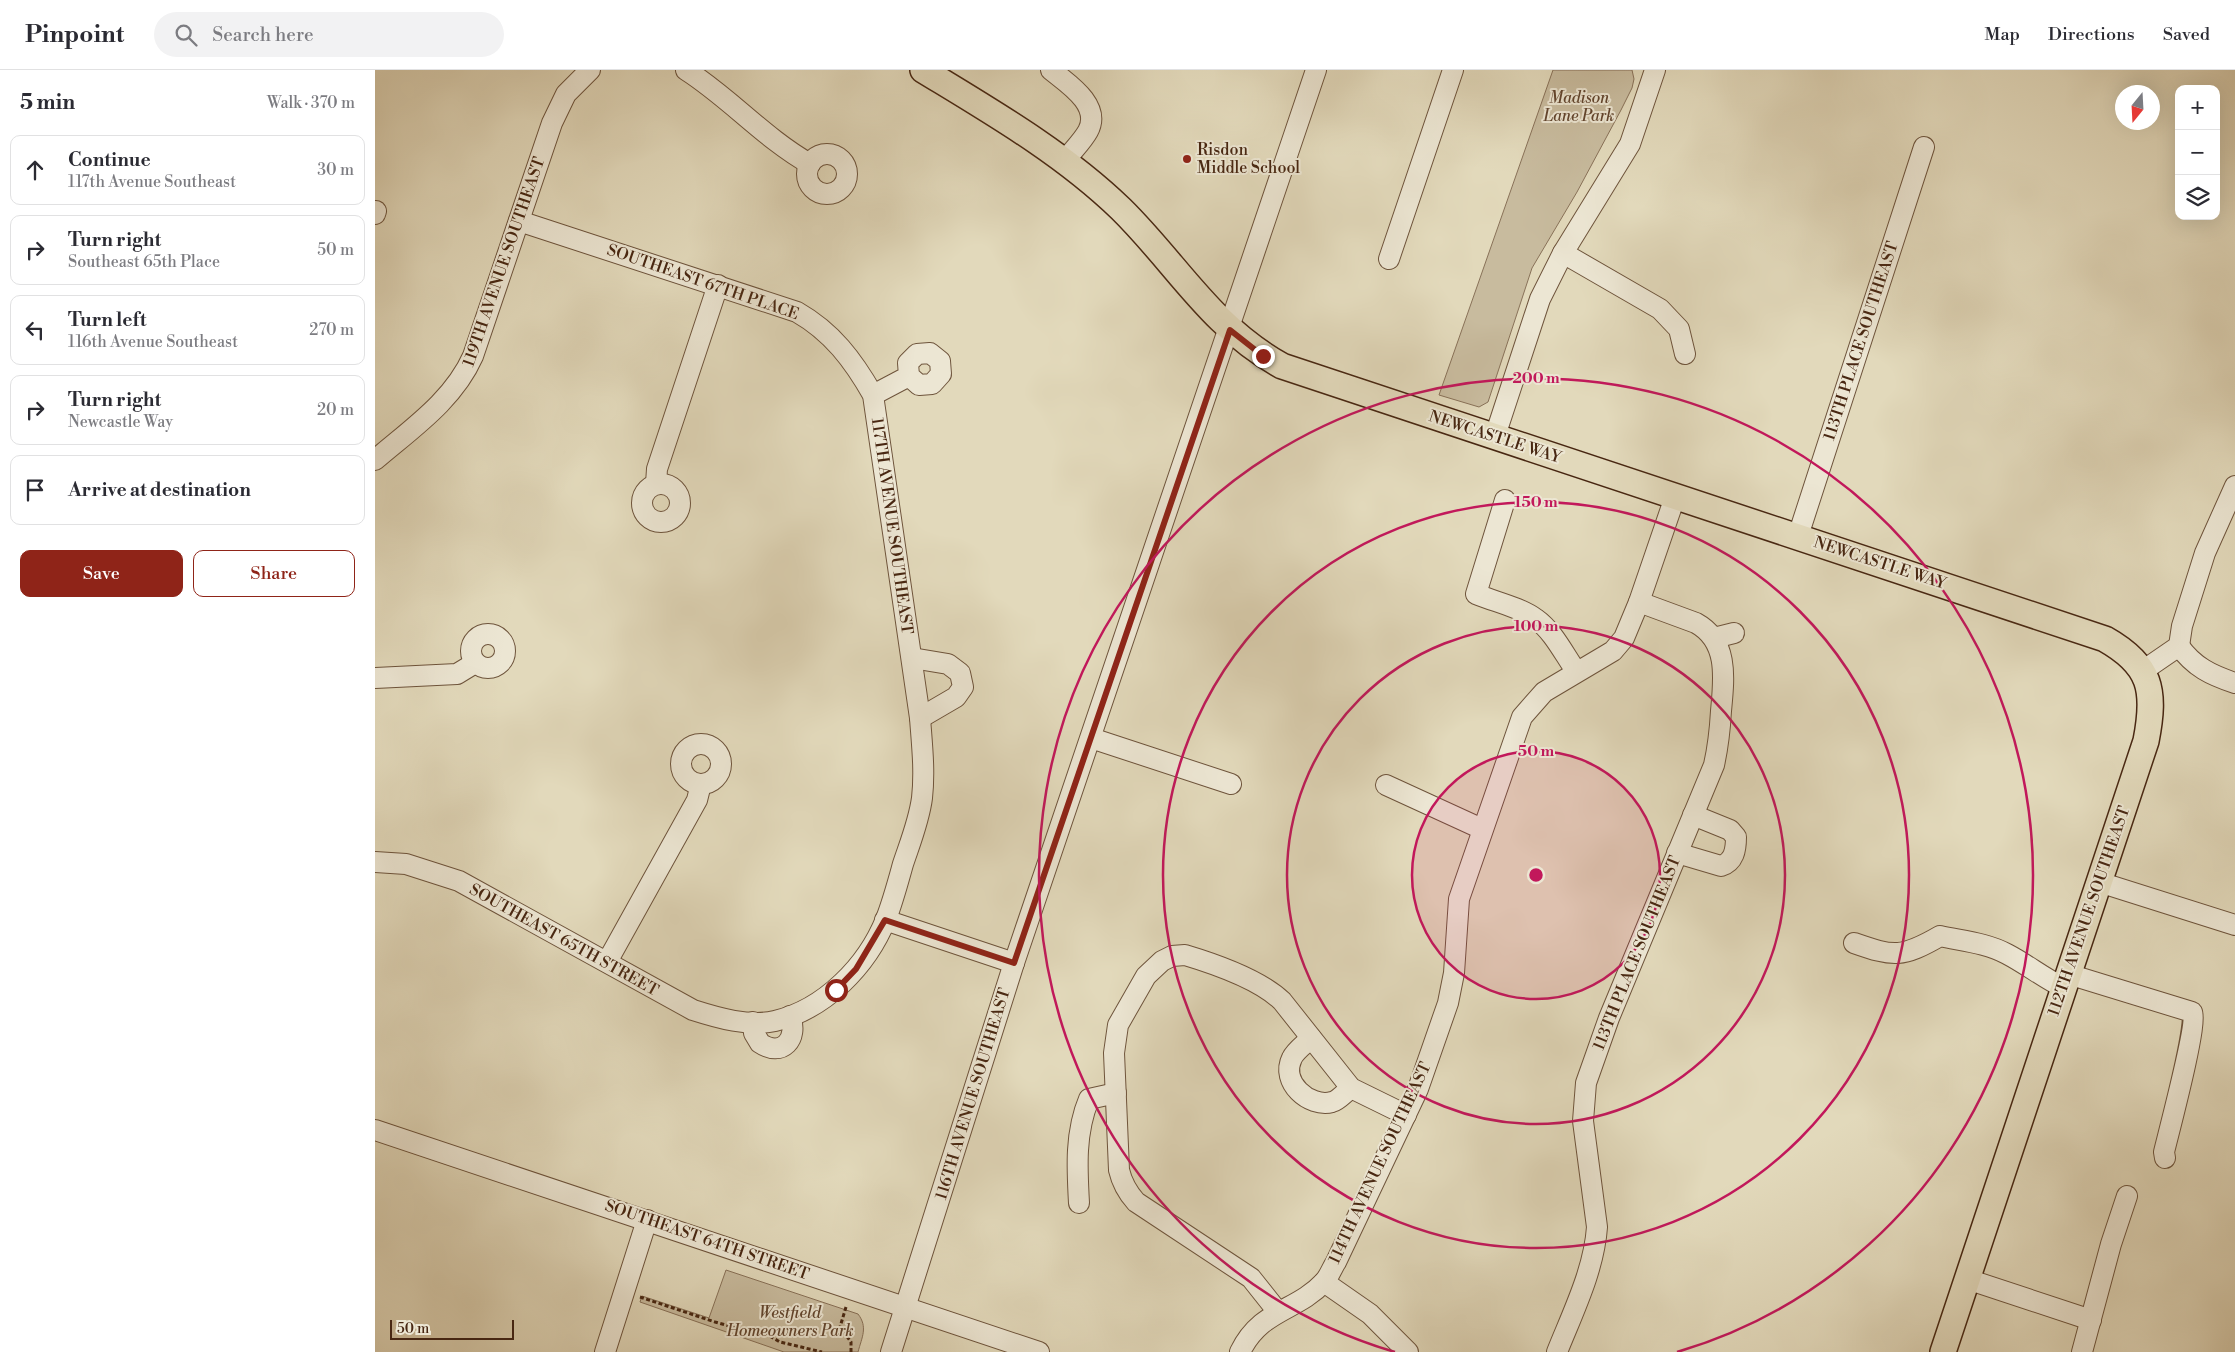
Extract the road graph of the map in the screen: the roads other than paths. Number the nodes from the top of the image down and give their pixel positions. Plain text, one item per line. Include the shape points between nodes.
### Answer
1 (590, 70) edge
2 (686, 70) edge
3 (923, 70) edge
4 (1051, 70) edge
5 (1453, 70) edge
6 (1655, 70) edge
7 (1310, 72) edge
8 (1924, 146) dead end
9 (1064, 162) junction
10 (810, 164) junction
11 (519, 221) junction
12 (1563, 253) junction
13 (1389, 259) dead end
14 (718, 285) junction
15 (1230, 330) junction
16 (1685, 354) dead end
17 (909, 376) dead end
18 (873, 395) junction
19 (1495, 436) junction
20 (375, 460) edge
21 (657, 484) dead end
22 (2235, 486) edge
23 (1675, 497) junction
24 (1505, 500) dead end
25 (1798, 536) junction
26 (1639, 602) junction
27 (1734, 633) dead end
28 (1714, 638) junction
29 (2179, 646) junction
30 (912, 658) junction
31 (475, 663) dead end
32 (2144, 670) junction
33 (1576, 671) junction
34 (375, 678) edge
35 (2235, 684) edge
36 (920, 718) junction
37 (1091, 738) junction
38 (701, 784) dead end
39 (1231, 784) dead end
40 (1386, 785) dead end
41 (1693, 815) junction
42 (1482, 829) junction
43 (1677, 853) junction
44 (375, 862) edge
45 (2099, 882) junction
46 (885, 920) junction
47 (2235, 925) edge
48 (1854, 943) dead end
49 (607, 962) junction
50 (1014, 963) junction
51 (2066, 981) junction
52 (781, 1019) junction
53 (753, 1022) junction
54 (1311, 1038) junction
55 (1351, 1088) junction
56 (1116, 1093) junction
57 (1407, 1115) junction
58 (375, 1130) edge
59 (2165, 1158) dead end
60 (2127, 1196) dead end
61 (1079, 1203) dead end
62 (647, 1220) junction
63 (1967, 1279) junction
64 (1324, 1282) junction
65 (906, 1308) junction
66 (1278, 1312) junction
67 (2091, 1320) junction
68 (1017, 1349) edge
69 (605, 1352) edge
70 (891, 1352) edge
71 (1039, 1352) edge
72 (1240, 1352) edge
73 (1408, 1352) edge
74 (1557, 1352) edge
75 (1943, 1352) edge
76 (2083, 1352) edge

1 - 11 street, 119TH AVENUE SOUTHEAST via 558,107
2 - 10 street via 783,149
3 - 9 main road, NEWCASTLE WAY
4 - 9 street via 1084,98 1089,114 1088,131
5 - 13 street
6 - 12 street via 1631,144
7 - 15 street, 116TH AVENUE SOUTHEAST
8 - 25 street, 113TH PLACE SOUTHEAST
9 - 15 main road, NEWCASTLE WAY via 1121,209
10 - 10 street via 808,180 816,192 837,192 851,182 847,168 838,157 825,154
11 - 14 street, SOUTHEAST 67TH PLACE
11 - 20 street, 119TH AVENUE SOUTHEAST via 465,376 443,401
12 - 16 street via 1660,309 1679,329
12 - 19 street via 1540,299
14 - 18 street, SOUTHEAST 67TH PLACE via 797,312 814,322 856,365
14 - 21 street via 657,469
15 - 19 main road, NEWCASTLE WAY via 1282,366
15 - 37 street, 116TH AVENUE SOUTHEAST
17 - 18 street
18 - 30 street, 117TH AVENUE SOUTHEAST
19 - 23 main road, NEWCASTLE WAY
22 - 29 street via 2205,553
23 - 25 main road, NEWCASTLE WAY
23 - 26 street, 114TH AVENUE SOUTHEAST
24 - 33 street via 1476,594 1537,619
25 - 32 main road, NEWCASTLE WAY via 2105,639 2124,650
26 - 28 street, 113TH PLACE SOUTHEAST via 1696,623
26 - 33 street, 114TH AVENUE SOUTHEAST via 1623,638 1613,651
27 - 28 street
28 - 41 street, 113TH PLACE SOUTHEAST via 1728,663 1718,748
29 - 32 street
29 - 35 street via 2198,667
30 - 36 street, 117TH AVENUE SOUTHEAST
30 - 36 street, 117TH AVENUE SOUTHEAST via 948,664 960,673 963,687 956,697
31 - 34 street via 457,674
32 - 45 main road, 112TH AVENUE SOUTHEAST via 2151,702 2146,741
33 - 42 street, 114TH AVENUE SOUTHEAST via 1544,692 1522,717
36 - 46 street, 117TH AVENUE SOUTHEAST via 922,801
37 - 39 street
37 - 50 street, 116TH AVENUE SOUTHEAST
38 - 49 street via 697,800
40 - 42 street
41 - 43 street, 113TH PLACE SOUTHEAST
41 - 43 street via 1730,830 1736,838 1732,858 1721,866
42 - 57 street, 114TH AVENUE SOUTHEAST via 1459,899 1454,973 1448,1003
43 - 74 street, 113TH PLACE SOUTHEAST via 1609,1018 1586,1083 1583,1121 1597,1227 1596,1244
44 - 49 street, SOUTHEAST 65TH STREET via 406,864 459,881
45 - 47 street
45 - 51 main road, 112TH AVENUE SOUTHEAST
46 - 50 street
46 - 52 street, 117TH AVENUE SOUTHEAST via 856,969 836,990 813,1006
48 - 51 street via 1884,954 1898,955 1940,936 1986,945 2006,953 2041,977
49 - 53 street, SOUTHEAST 65TH STREET via 693,1010 715,1017
50 - 65 street, 116TH AVENUE SOUTHEAST
51 - 59 street via 2192,1012 2194,1016
51 - 63 main road, 112TH AVENUE SOUTHEAST
52 - 53 street, SOUTHEAST 65TH STREET
52 - 53 street via 793,1024 792,1037 783,1047 770,1048 760,1043 754,1033
54 - 55 street
54 - 55 street via 1292,1057 1289,1069 1300,1093 1313,1102 1334,1102
54 - 56 street via 1273,992 1185,955 1172,956 1146,976 1118,1025 1114,1053
55 - 57 street
56 - 61 street via 1089,1099 1081,1118 1077,1170
56 - 66 street via 1119,1170 1127,1193 1251,1278
57 - 64 street, 114TH AVENUE SOUTHEAST
58 - 62 street, SOUTHEAST 64TH STREET
60 - 67 street
62 - 65 street, SOUTHEAST 64TH STREET
62 - 69 street
63 - 67 street
63 - 75 main road, 112TH AVENUE SOUTHEAST
64 - 66 street, 114TH AVENUE SOUTHEAST
64 - 73 street via 1370,1314
65 - 68 street, SOUTHEAST 64TH STREET
65 - 70 street, 116TH AVENUE SOUTHEAST
66 - 72 street, 114TH AVENUE SOUTHEAST via 1258,1326
67 - 76 street
68 - 71 street, SOUTHEAST 64TH STREET

